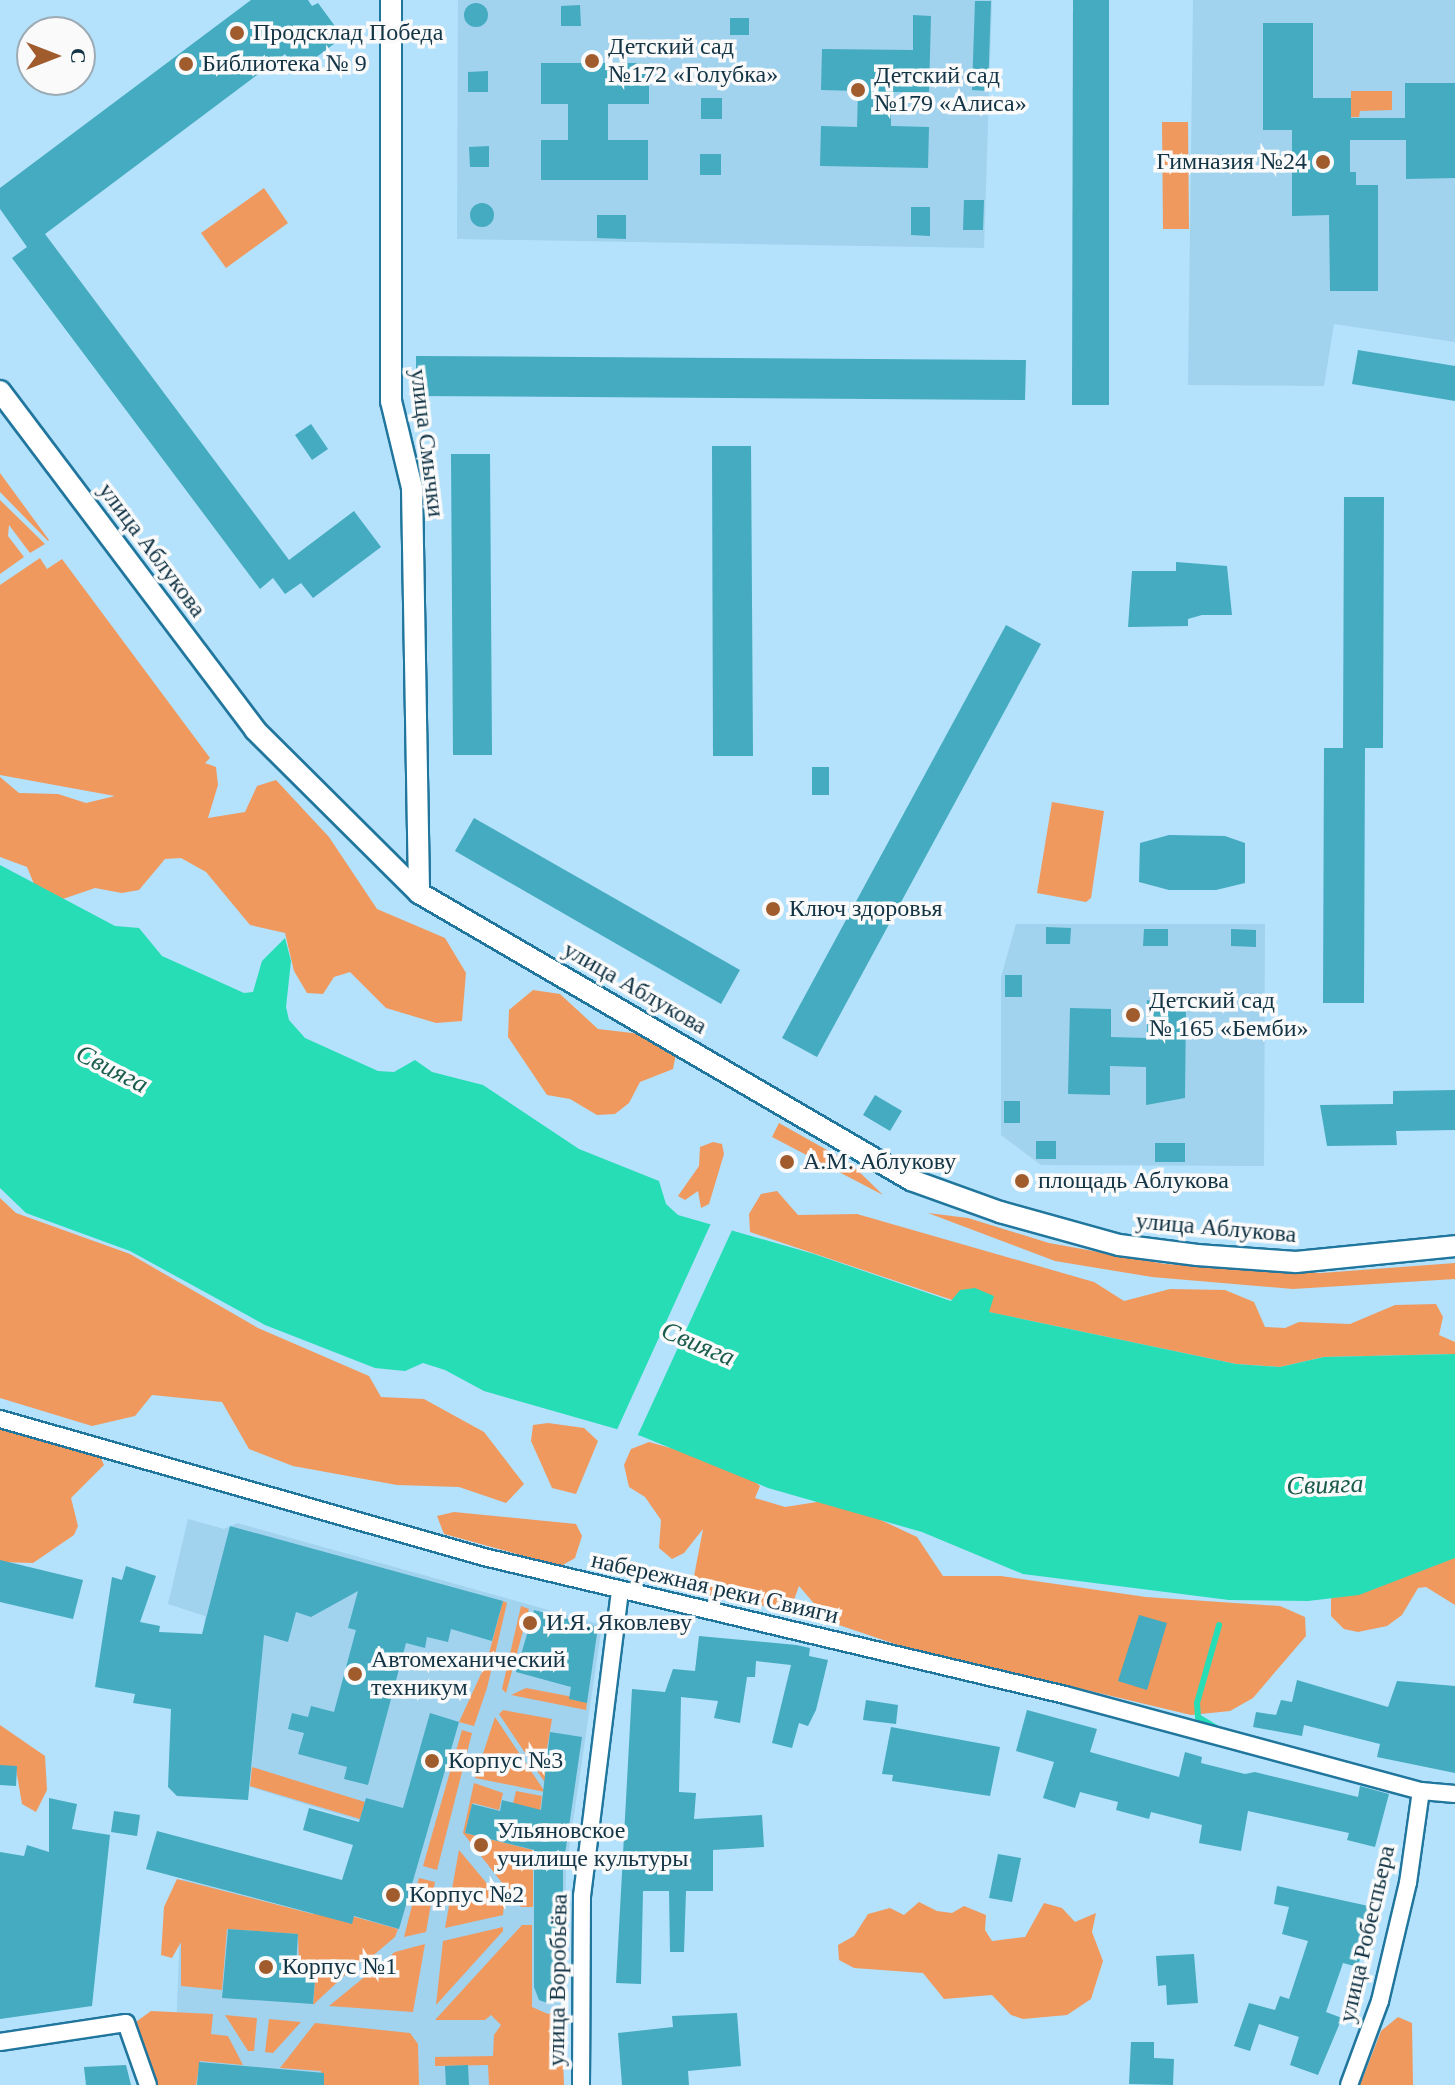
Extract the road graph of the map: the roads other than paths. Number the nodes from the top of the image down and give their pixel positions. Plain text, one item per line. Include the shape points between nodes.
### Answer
1 (391, 0) edge
2 (0, 391) edge
3 (419, 893) junction
4 (1455, 1246) edge
5 (0, 1419) edge
6 (620, 1591) junction
7 (1421, 1791) junction
8 (1455, 1794) edge
9 (0, 2042) edge
10 (148, 2085) edge
11 (581, 2085) edge
12 (1349, 2085) edge

1 - 3 street, улица Смычки via 391,401 412,488
2 - 3 street, улица Аблукова via 255,730
3 - 4 street, улица Аблукова via 911,1180 1000,1212 1119,1245 1197,1255 1296,1262
5 - 6 street, набережная реки Свияги
6 - 7 street, набережная реки Свияги via 1065,1695
6 - 11 street, улица Воробьёва via 582,1896
7 - 8 street, набережная реки Свияги
7 - 12 street, улица Робеспьера via 1408,1883 1380,2001
9 - 10 street via 126,2023

